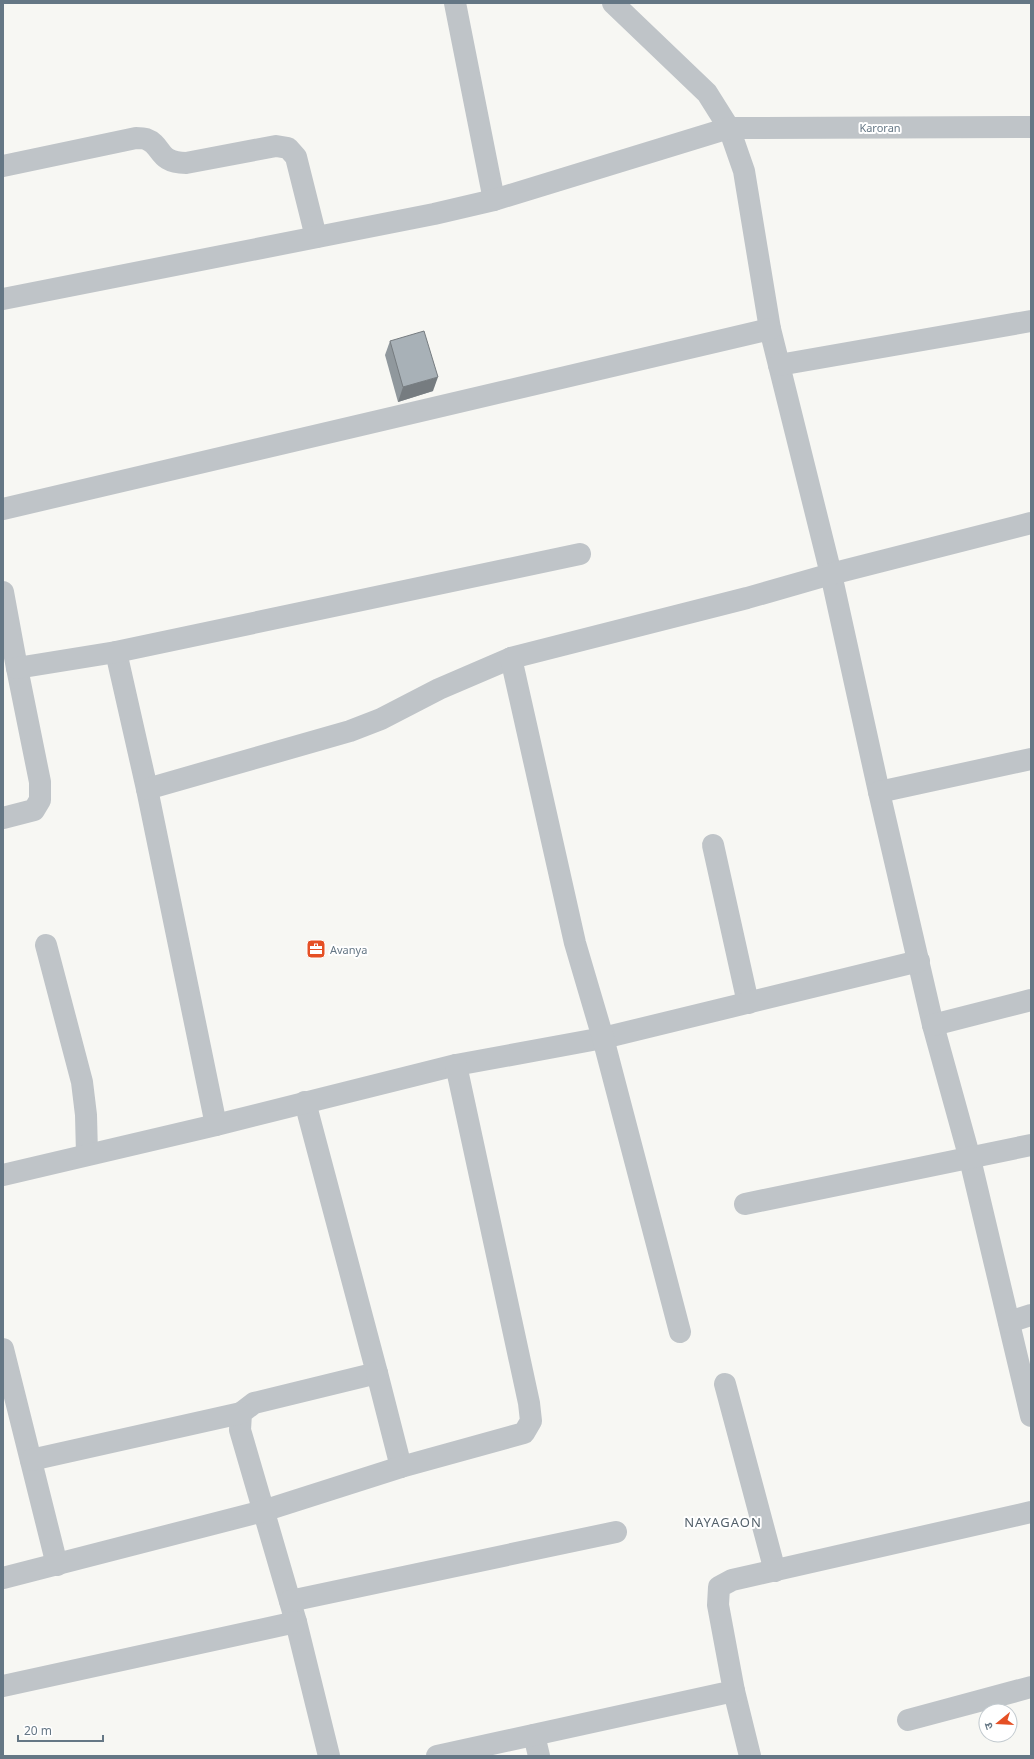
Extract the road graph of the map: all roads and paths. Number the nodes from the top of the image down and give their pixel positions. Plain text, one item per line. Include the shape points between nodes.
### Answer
1 (455, 3) edge
2 (613, 3) edge
3 (1031, 127) edge
4 (729, 128) junction
5 (3, 166) edge
6 (494, 200) junction
7 (316, 237) junction
8 (3, 299) edge
9 (1031, 321) edge
10 (770, 329) junction
11 (779, 365) junction
12 (3, 509) edge
13 (1031, 523) edge
14 (580, 554) dead end
15 (831, 574) junction
16 (3, 592) edge
17 (116, 652) junction
18 (511, 658) junction
19 (16, 668) junction
20 (1031, 759) edge
21 (148, 789) junction
22 (879, 792) junction
23 (3, 818) edge
24 (713, 845) dead end
25 (46, 945) dead end
26 (919, 961) junction
27 (1031, 1000) edge
28 (748, 1003) junction
29 (933, 1025) junction
30 (603, 1038) junction
31 (456, 1065) junction
32 (305, 1102) junction
33 (216, 1125) junction
34 (1031, 1145) edge
35 (87, 1154) junction
36 (970, 1159) junction
37 (3, 1175) edge
38 (746, 1204) dead end
39 (1031, 1315) edge
40 (1009, 1322) junction
41 (680, 1332) dead end
42 (3, 1349) edge
43 (377, 1373) junction
44 (725, 1384) dead end
45 (241, 1413) junction
46 (1031, 1416) edge
47 (31, 1460) junction
48 (401, 1467) junction
49 (263, 1511) junction
50 (1031, 1512) edge
51 (616, 1532) dead end
52 (57, 1565) junction
53 (775, 1571) junction
54 (3, 1578) edge
55 (290, 1601) junction
56 (296, 1622) junction
57 (3, 1686) edge
58 (1031, 1687) edge
59 (734, 1691) junction
60 (908, 1720) dead end
61 (534, 1735) junction
62 (328, 1756) edge
63 (437, 1756) edge
64 (540, 1756) edge
65 (750, 1756) edge

1 - 6 street
2 - 4 street via 707,93
3 - 4 street, Karoran
4 - 6 street, Karoran
4 - 10 street via 744,171
5 - 7 street via 136,138 146,139 164,157 175,163 276,146 288,148 296,157
6 - 7 street, Karoran
7 - 8 street, Karoran
9 - 11 street
10 - 11 street
10 - 12 street
11 - 15 street
13 - 15 street
14 - 17 street
15 - 18 street
15 - 22 street
16 - 19 street
17 - 19 street
17 - 21 street
18 - 21 street via 350,731
18 - 30 street via 575,943
19 - 23 street via 40,782 40,800 34,810
20 - 22 street
21 - 33 street
22 - 26 street
24 - 28 street
25 - 35 street via 82,1082
26 - 28 street
26 - 29 street
27 - 29 street
28 - 30 street
29 - 36 street
30 - 31 street
30 - 41 street
31 - 32 street
31 - 48 street via 531,1421 524,1433 511,1438
32 - 33 street
32 - 43 street
33 - 35 street
34 - 36 street
35 - 37 street
36 - 38 street
36 - 40 street
39 - 40 street
40 - 46 street
42 - 47 street
43 - 45 street via 254,1403
43 - 48 street
44 - 53 street
45 - 47 street
45 - 49 street via 240,1430
47 - 52 street
48 - 49 street
49 - 52 street
49 - 55 street
50 - 53 street
51 - 55 street
52 - 54 street
53 - 59 street via 732,1580 719,1587 718,1604
55 - 56 street
56 - 57 street
56 - 62 street
58 - 60 street
59 - 61 street
59 - 65 street
61 - 63 street
61 - 64 street

